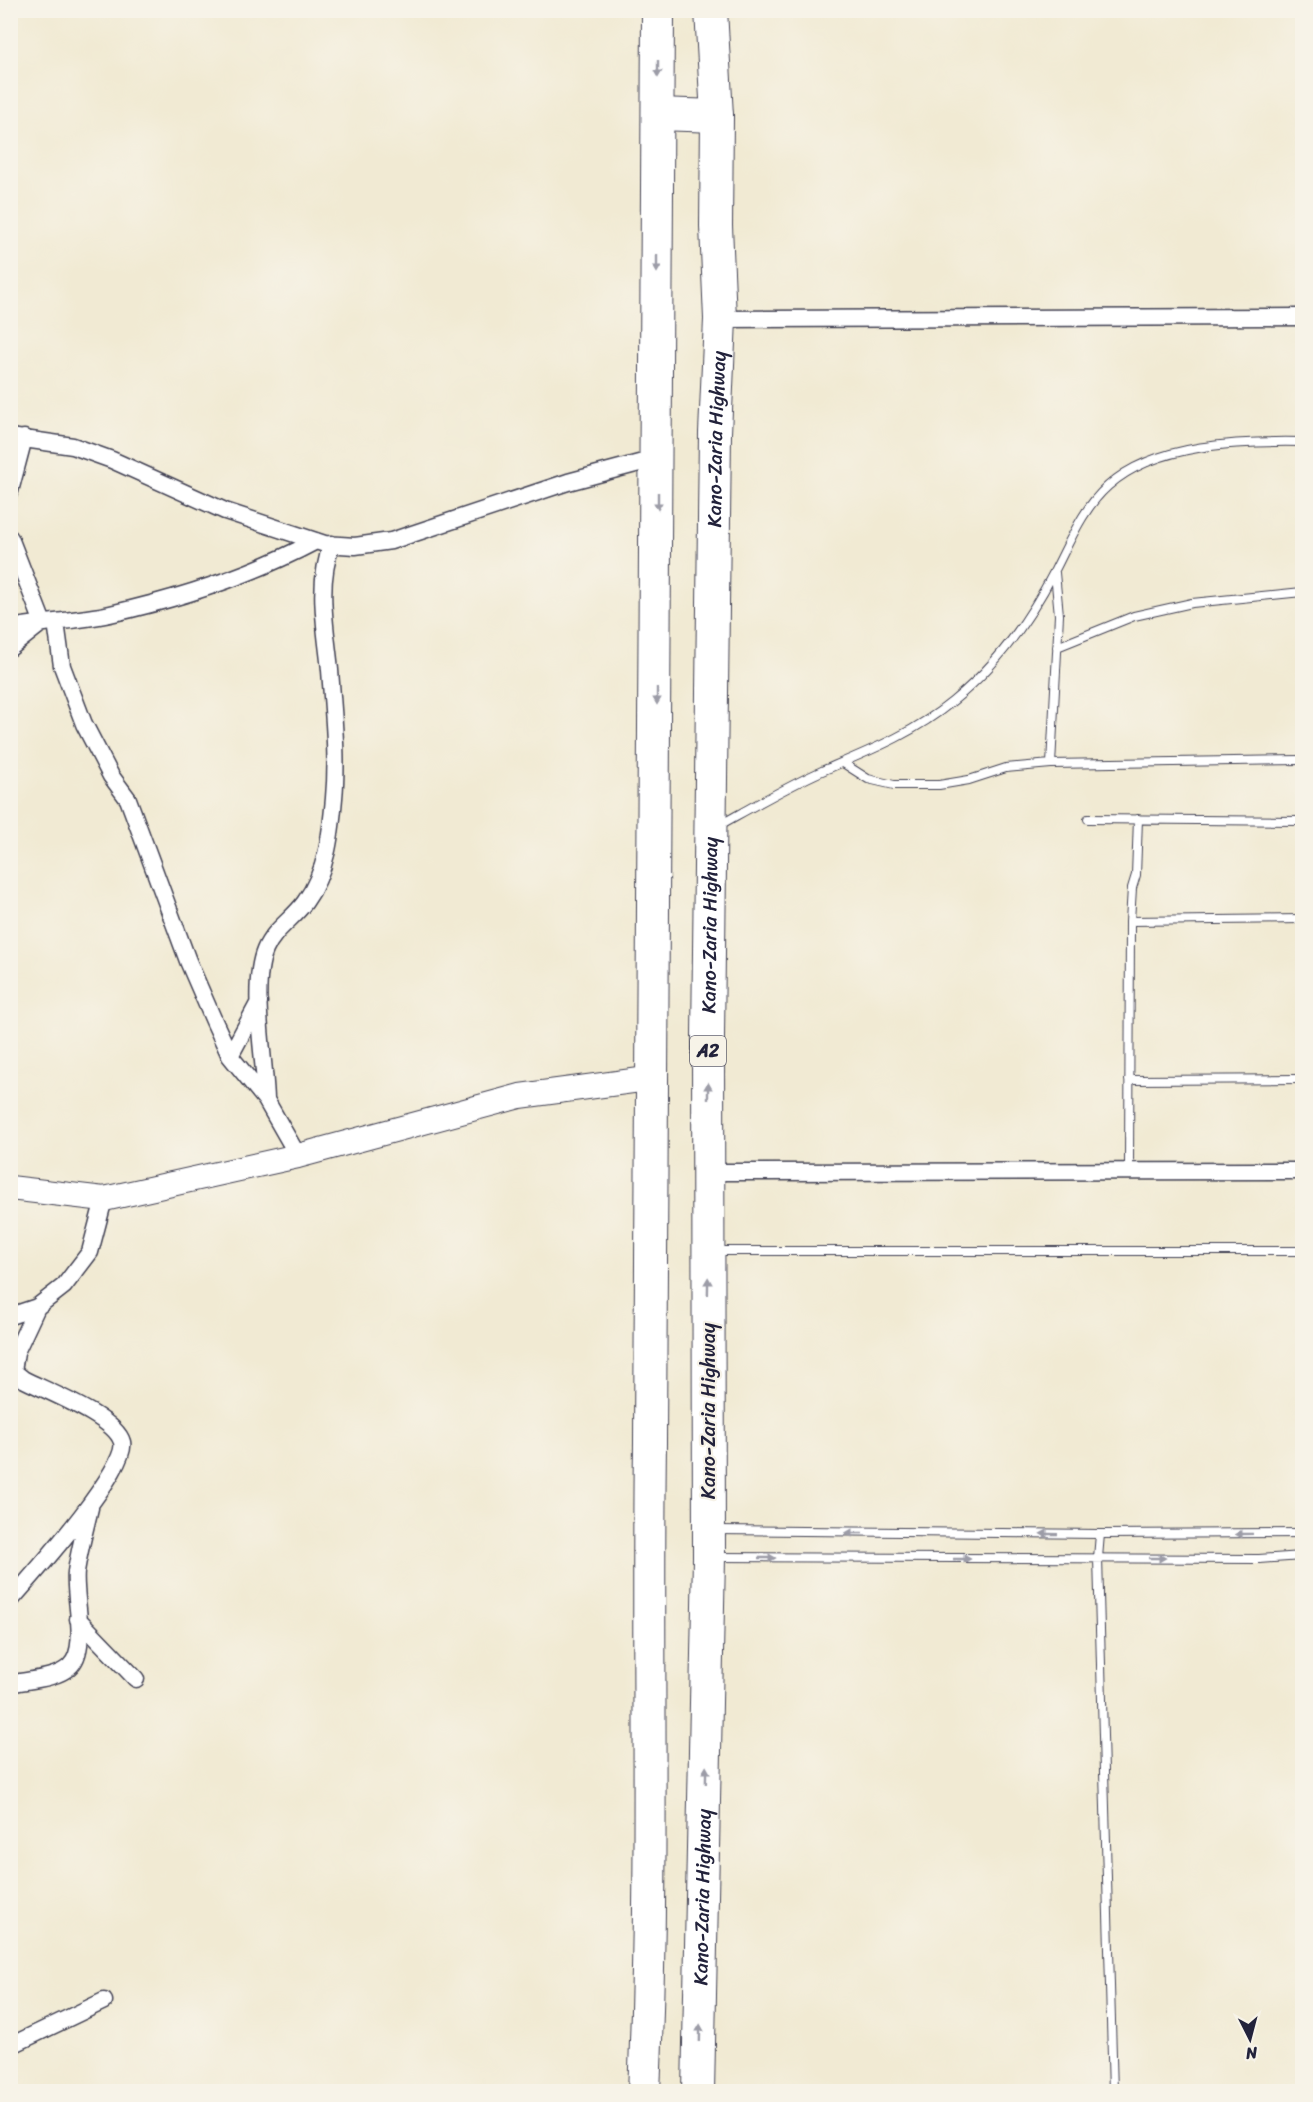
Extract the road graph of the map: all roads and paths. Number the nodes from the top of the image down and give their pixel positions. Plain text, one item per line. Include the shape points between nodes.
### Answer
1 (658, 10) edge
2 (711, 10) edge
3 (658, 114) junction
4 (717, 116) junction
5 (1302, 317) edge
6 (720, 319) junction
7 (17, 437) edge
8 (1302, 442) edge
9 (658, 458) junction
10 (10, 491) edge
11 (10, 538) edge
12 (324, 542) junction
13 (1054, 572) junction
14 (1302, 592) edge
15 (49, 622) junction
16 (10, 628) edge
17 (1058, 647) junction
18 (10, 648) edge
19 (1302, 759) edge
20 (843, 763) junction
21 (1051, 764) junction
22 (1088, 819) dead end
23 (1138, 819) junction
24 (1302, 821) edge
25 (712, 829) junction
26 (1302, 919) edge
27 (1130, 921) junction
28 (259, 1002) junction
29 (230, 1056) junction
30 (655, 1078) junction
31 (1302, 1079) edge
32 (1129, 1080) junction
33 (266, 1100) junction
34 (298, 1156) junction
35 (1129, 1171) junction
36 (1302, 1171) edge
37 (708, 1172) junction
38 (10, 1188) edge
39 (104, 1199) junction
40 (708, 1251) junction
41 (1302, 1251) edge
42 (37, 1307) junction
43 (10, 1316) edge
44 (12, 1355) edge
45 (90, 1504) junction
46 (1302, 1533) edge
47 (1100, 1534) junction
48 (708, 1543) junction
49 (1302, 1556) edge
50 (1098, 1558) junction
51 (10, 1601) edge
52 (78, 1619) junction
53 (136, 1679) dead end
54 (10, 1684) edge
55 (104, 2001) dead end
56 (10, 2046) edge
57 (644, 2091) edge
58 (699, 2091) edge
59 (1113, 2091) edge

1 -> 3 highway
2 - 4 highway, Kano-Zaria Highway / A2
3 - 4 highway
3 -> 9 highway
4 - 6 highway, Kano-Zaria Highway / A2
5 - 6 street
6 - 25 highway, Kano-Zaria Highway / A2 via 715,433
7 - 10 street
7 - 12 street via 73,446 112,459 225,511
8 - 13 lane via 1260,442 1177,452 1142,464 1107,486 1074,530
9 - 12 street via 568,482 391,540 354,546
9 -> 30 highway
11 - 15 street
12 - 15 street via 187,594 109,614
12 - 28 street via 324,618 335,764 330,832 324,862 306,901 265,950
13 - 17 lane
13 - 20 lane via 996,662 961,694 901,738
14 - 17 lane via 1192,603 1134,616
15 - 16 street
15 - 18 street
15 - 29 street via 84,724 128,800 188,961
17 - 21 lane
19 - 21 lane
20 - 21 lane via 868,779 939,785 1006,768
20 - 25 lane
22 - 23 lane
23 - 24 lane
23 - 27 lane
37 -> 25 highway, Kano-Zaria Highway / A2
26 - 27 lane
27 - 32 lane
28 - 29 street
28 - 33 street
29 - 33 street
30 - 34 street via 520,1096
30 - 57 highway via 649,1972
31 - 32 lane
32 - 35 lane
33 - 34 street
34 - 39 street
35 - 36 street
35 - 37 street
37 - 40 highway, Kano-Zaria Highway / A2
38 - 39 street
39 - 42 street via 90,1252 64,1286
40 - 41 lane
48 -> 40 highway, Kano-Zaria Highway / A2
42 - 43 street
42 - 44 street
44 - 45 street via 13,1371 23,1379 110,1424 122,1442 120,1459
45 - 51 street
45 - 52 street via 76,1574
46 -> 47 lane
47 -> 48 lane
47 - 50 lane
48 -> 50 lane
58 -> 48 highway, Kano-Zaria Highway / A2
50 -> 49 lane
50 - 59 lane
52 - 53 street
52 - 54 street via 80,1642 68,1668
55 - 56 street

